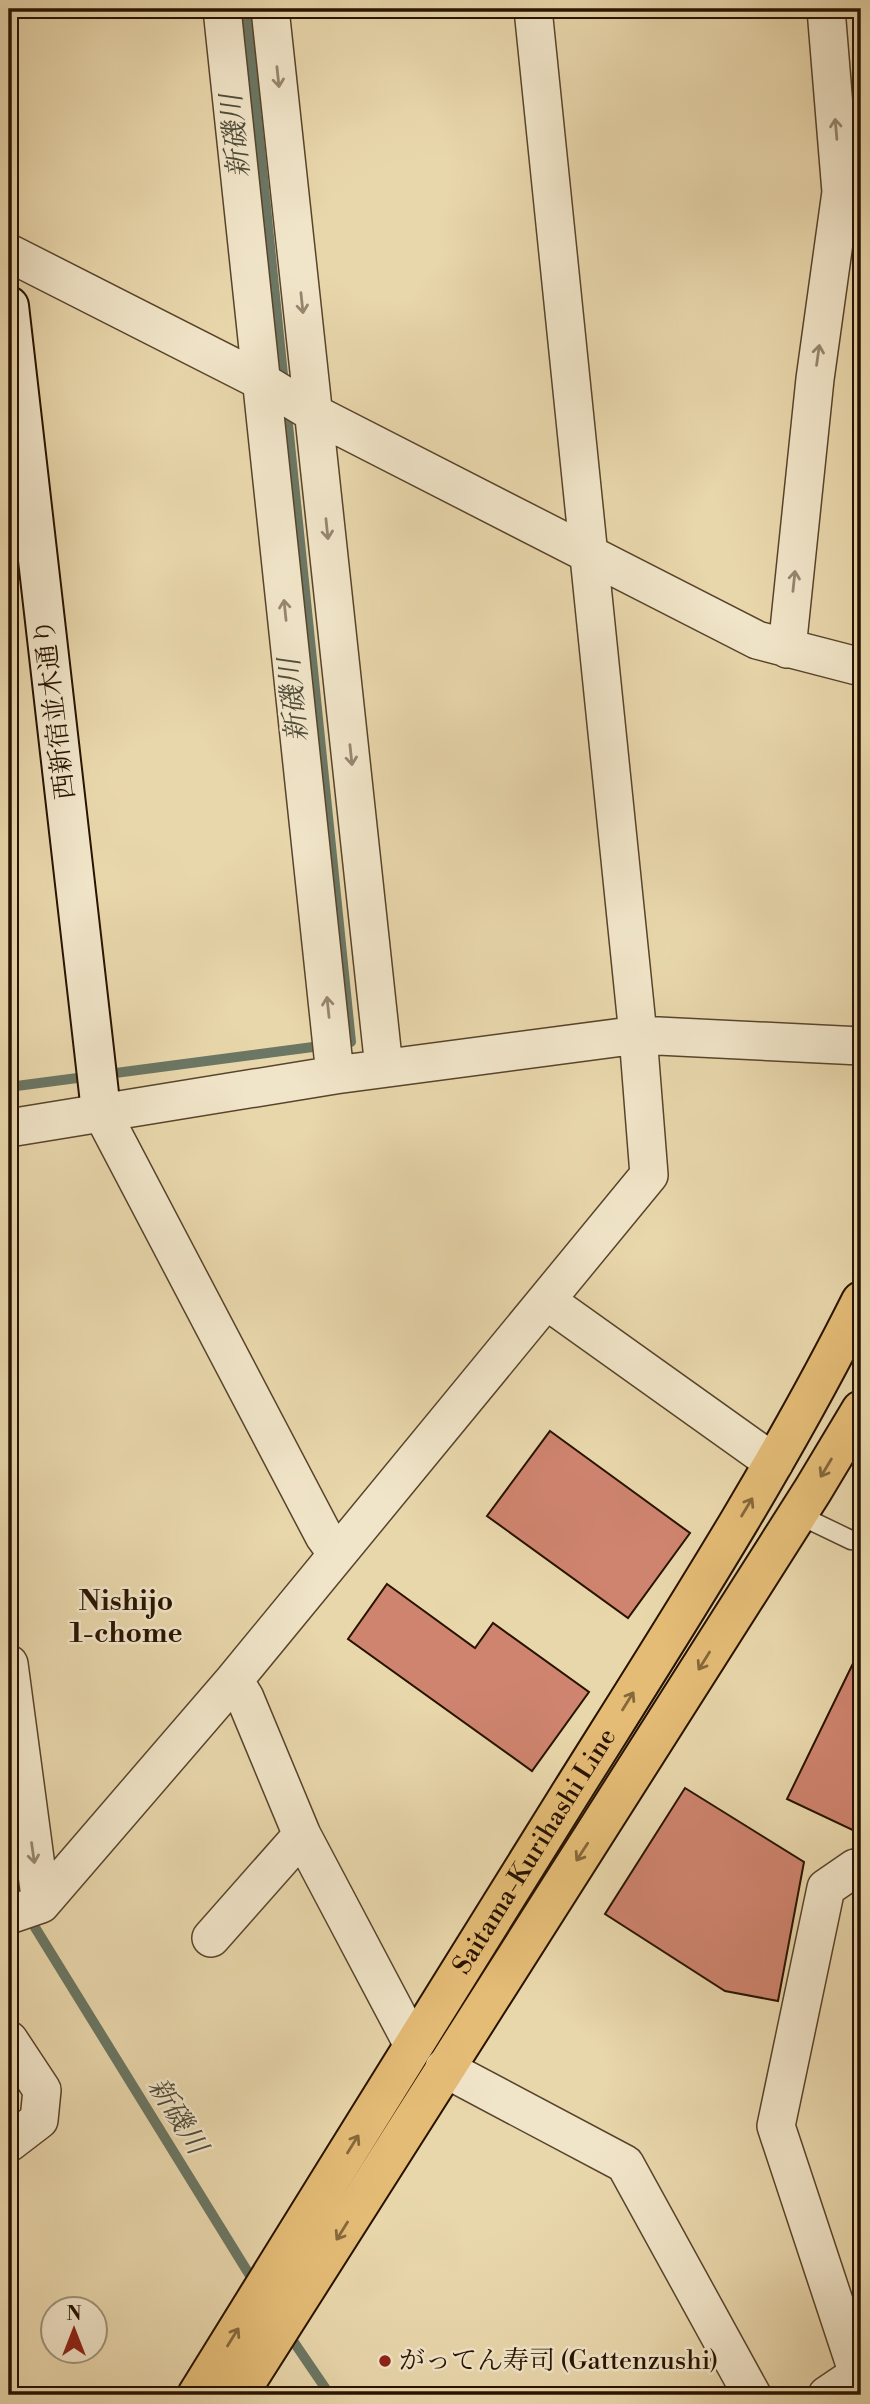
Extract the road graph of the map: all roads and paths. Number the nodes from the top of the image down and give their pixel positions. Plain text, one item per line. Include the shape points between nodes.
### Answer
1 (222, 9) edge
2 (270, 9) edge
3 (533, 9) edge
4 (826, 9) edge
5 (9, 253) edge
6 (9, 306) edge
7 (261, 381) junction
8 (315, 414) junction
9 (587, 554) junction
10 (787, 649) junction
11 (861, 667) edge
12 (638, 1035) junction
13 (861, 1046) edge
14 (384, 1068) junction
15 (335, 1075) junction
16 (100, 1105) junction
17 (9, 1128) edge
18 (547, 1301) junction
19 (861, 1301) edge
20 (861, 1410) edge
21 (774, 1463) junction
22 (797, 1514) junction
23 (861, 1541) edge
24 (337, 1554) junction
25 (9, 1664) edge
26 (234, 1680) junction
27 (302, 1835) junction
28 (861, 1870) edge
29 (25, 1909) edge
30 (211, 1938) dead end
31 (9, 2040) edge
32 (414, 2045) junction
33 (444, 2068) junction
34 (9, 2143) edge
35 (860, 2373) edge
36 (197, 2395) edge
37 (238, 2395) edge
38 (752, 2395) edge
39 (827, 2395) edge

1 - 7 street
2 -> 8 street
3 - 9 street
10 -> 4 street via 815,379 841,192
5 - 7 street
6 - 16 street, 西新宿並木通り
7 - 8 street
15 -> 7 street
8 - 9 street
8 -> 14 street
9 - 10 street via 757,640
9 - 12 street
10 - 11 street
12 - 13 street
12 - 14 street
12 - 18 street via 649,1175
14 - 15 street
15 - 16 street
16 - 17 street
16 - 24 street
18 - 21 street
18 - 24 street
19 - 21 main road, Saitama-Kurihashi Line
20 -> 22 main road, Saitama-Kurihashi Line
32 -> 21 main road, Saitama-Kurihashi Line
22 - 23 lane
22 -> 33 main road, Saitama-Kurihashi Line
24 - 26 street
25 -> 29 street
26 - 27 street
26 - 29 street
27 - 30 street
27 - 32 street
28 - 35 street via 855,1868 826,1888 776,2126
31 - 34 street via 42,2090 39,2120
36 -> 32 main road, Saitama-Kurihashi Line
33 -> 37 main road, Saitama-Kurihashi Line
33 - 38 street via 625,2164
35 - 39 street

